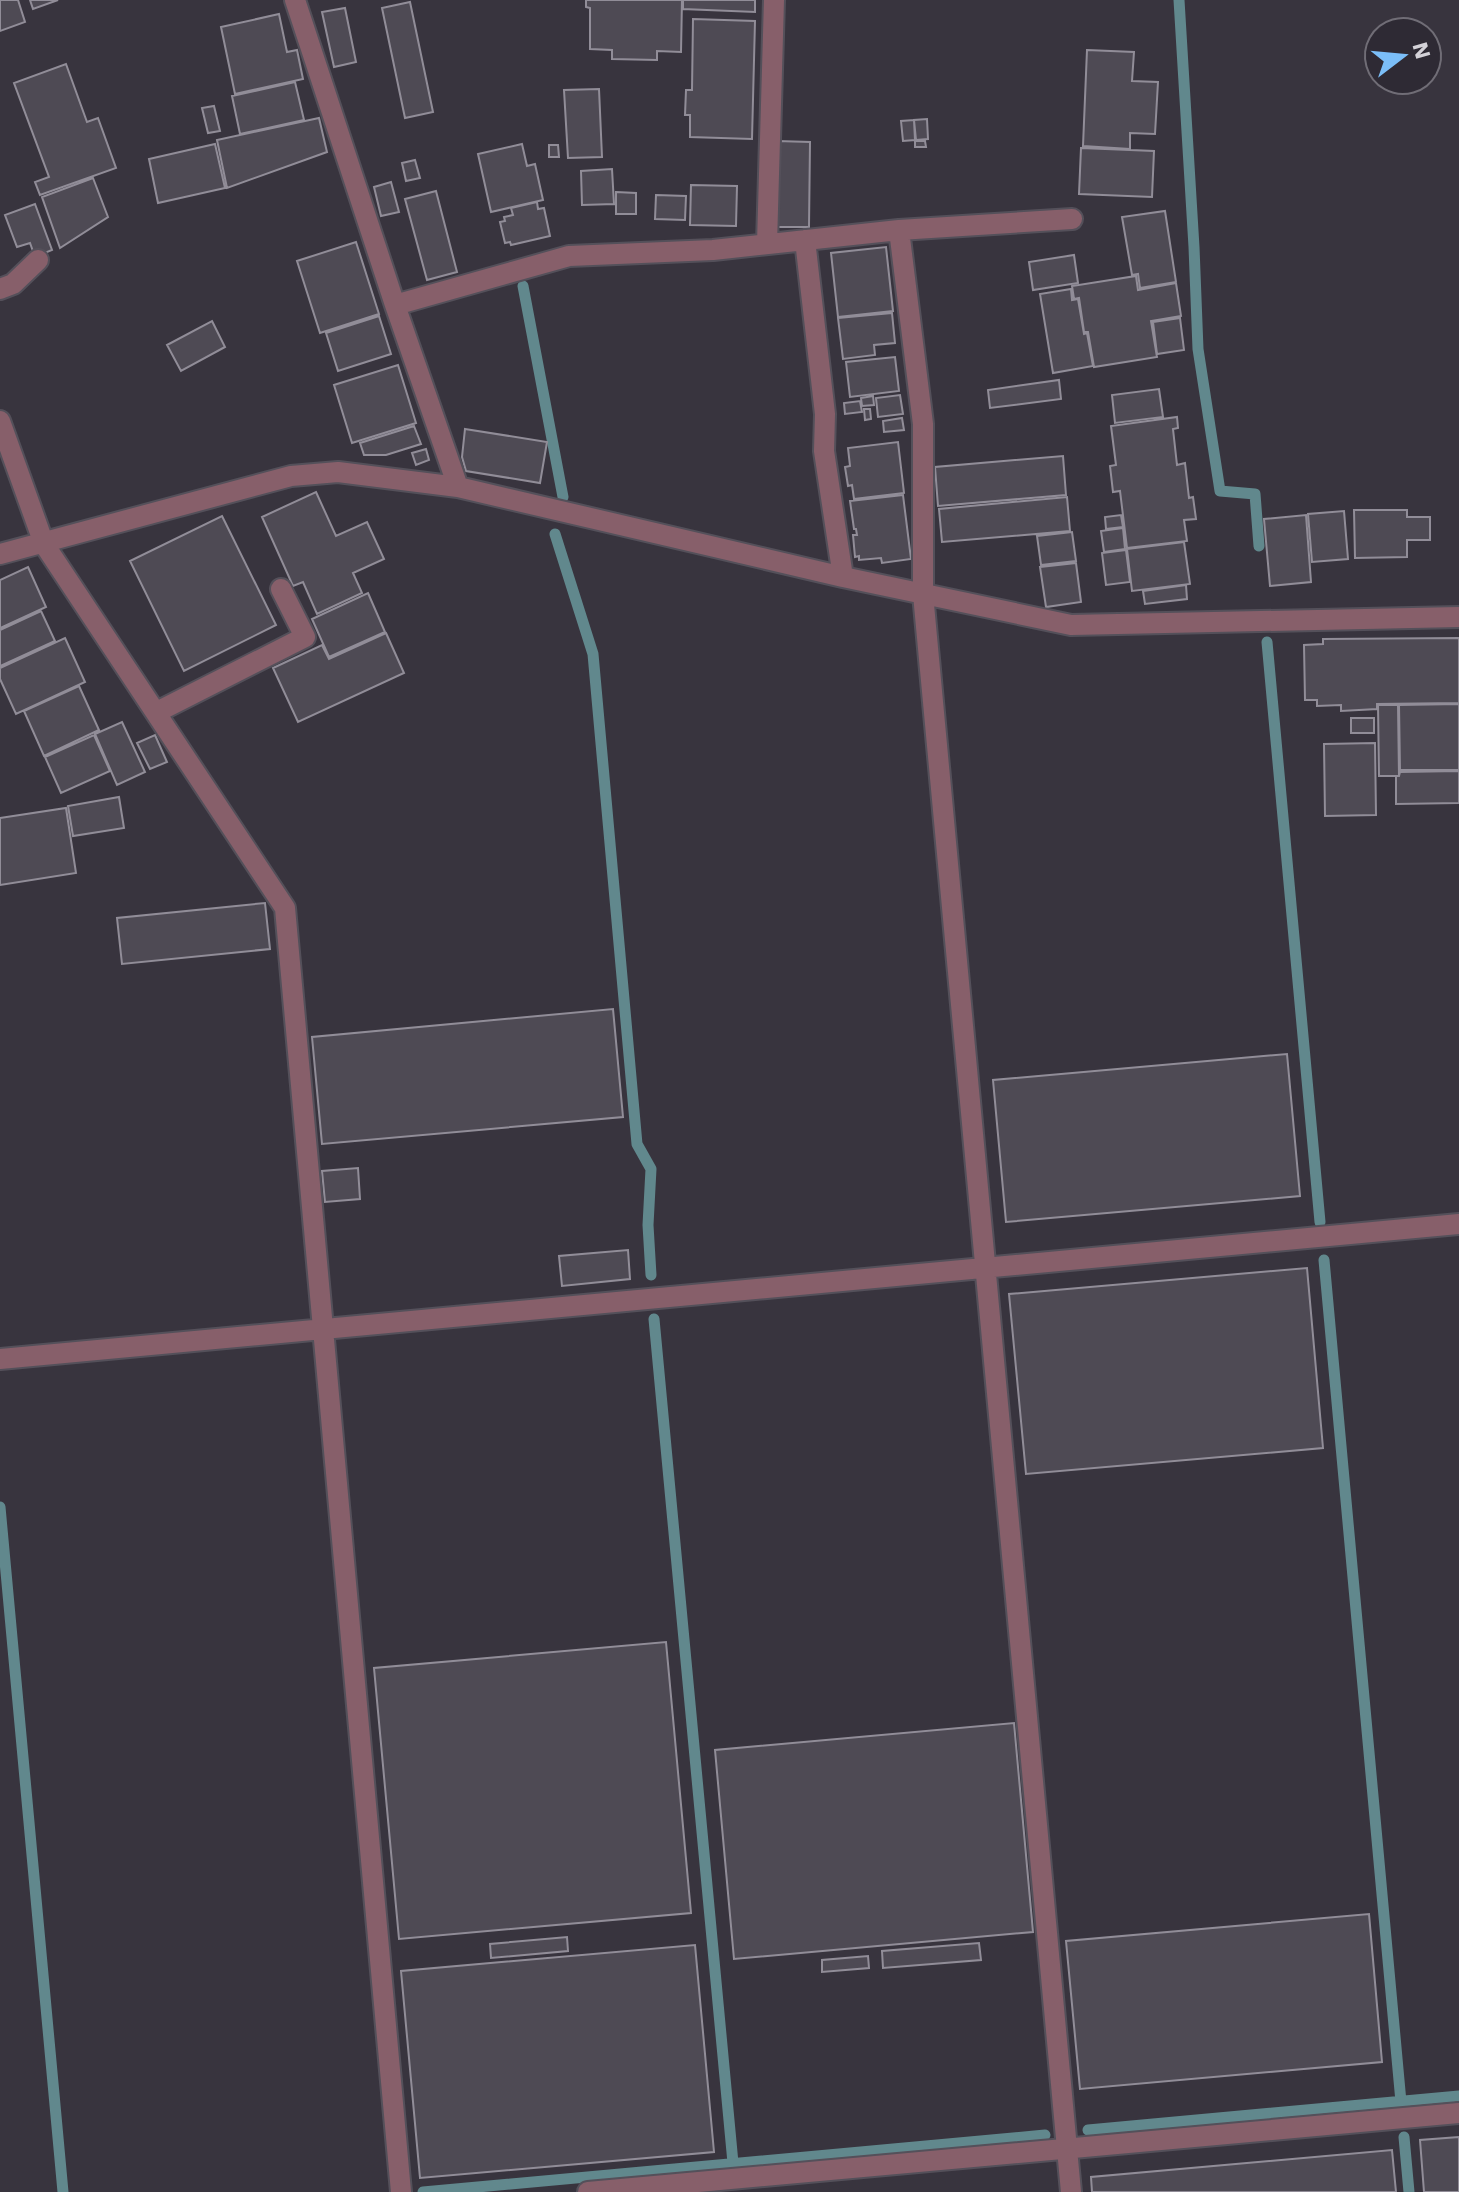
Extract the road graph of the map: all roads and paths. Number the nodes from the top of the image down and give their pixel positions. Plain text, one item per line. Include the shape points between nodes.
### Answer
1 (295, 0) edge
2 (774, 0) edge
3 (1072, 219) dead end
4 (899, 230) junction
5 (805, 240) junction
6 (767, 244) junction
7 (38, 260) dead end
8 (0, 289) edge
9 (395, 305) junction
10 (0, 421) edge
11 (458, 487) junction
12 (44, 544) junction
13 (0, 554) edge
14 (843, 577) junction
15 (281, 589) dead end
16 (923, 594) junction
17 (1459, 617) edge
18 (157, 712) junction
19 (1459, 1224) edge
20 (985, 1266) junction
21 (323, 1329) junction
22 (0, 1359) edge
23 (1459, 2113) edge
24 (1067, 2148) junction
25 (401, 2192) edge
26 (588, 2192) edge
27 (1071, 2192) edge

1 - 9 street
2 - 6 street
3 - 4 street
4 - 5 street
4 - 16 street via 923,424
5 - 6 street
5 - 14 street via 825,414 824,451
6 - 9 street via 569,256
7 - 8 street
9 - 11 street
10 - 12 street
11 - 12 street via 338,472 291,476
11 - 14 street
12 - 13 street
12 - 18 street
14 - 16 street
15 - 18 street via 305,637
16 - 17 street via 1071,625
16 - 20 street
18 - 21 street via 285,908
19 - 20 street
20 - 21 street
20 - 24 street
21 - 22 street
21 - 25 street
23 - 24 street
24 - 26 street
24 - 27 street

